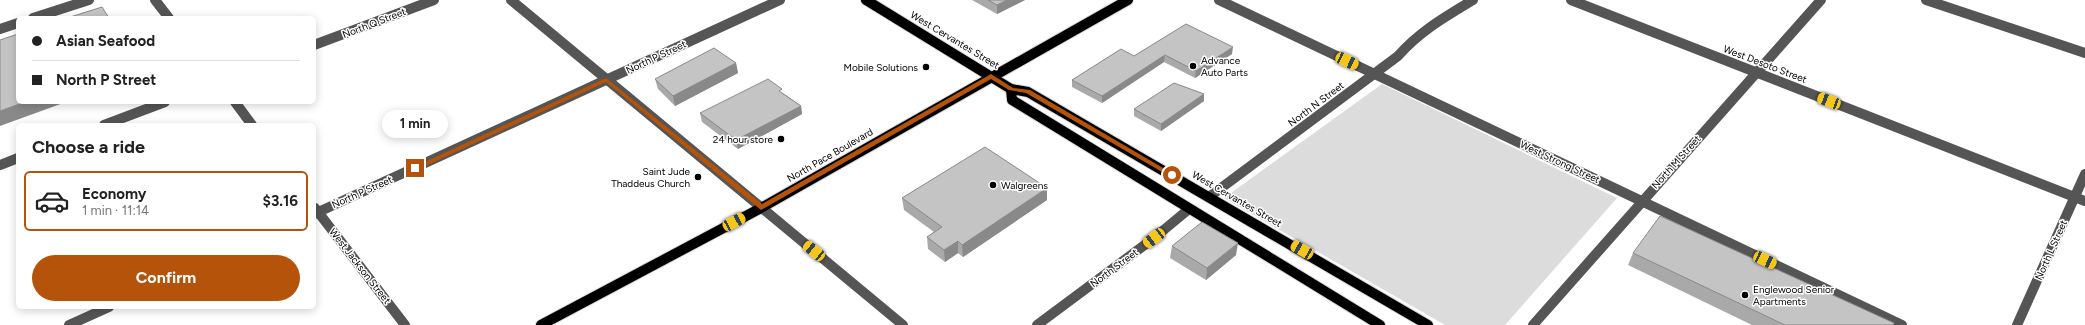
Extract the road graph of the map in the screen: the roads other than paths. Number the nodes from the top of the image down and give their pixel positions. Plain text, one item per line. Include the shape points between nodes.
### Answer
1 (89, 0) edge
2 (155, 0) edge
3 (434, 0) edge
4 (511, 0) edge
5 (780, 0) edge
6 (866, 0) edge
7 (1128, 0) edge
8 (1219, 0) edge
9 (1473, 0) edge
10 (1571, 0) edge
11 (1822, 0) edge
12 (1926, 0) edge
13 (39, 16) edge
14 (167, 16) edge
15 (16, 24) edge
16 (0, 29) edge
17 (316, 44) edge
18 (2085, 53) edge
19 (1756, 73) junction
20 (1374, 74) junction
21 (991, 76) junction
22 (606, 79) junction
23 (1011, 89) junction
24 (160, 104) edge
25 (236, 104) edge
26 (109, 123) edge
27 (251, 123) edge
28 (16, 159) edge
29 (0, 164) edge
30 (2085, 174) edge
31 (1210, 197) junction
32 (2080, 199) edge
33 (1642, 201) junction
34 (761, 208) junction
35 (1190, 209) junction
36 (316, 211) edge
37 (316, 212) edge
38 (104, 309) edge
39 (69, 325) edge
40 (405, 325) edge
41 (541, 325) edge
42 (903, 325) edge
43 (1038, 325) edge
44 (1380, 325) edge
45 (1428, 325) edge
46 (1533, 325) edge
47 (1902, 325) edge
48 (2018, 325) edge

1 - 13 street
2 - 14 street
3 - 17 street, North Q Street
4 - 22 street
5 - 22 street, North P Street
6 - 21 main road, West Cervantes Street
7 - 21 main road, North Pace Boulevard
8 - 20 street, West Strong Street
9 - 20 street, North N Street via 1431,25
10 - 19 street, West Desoto Street
11 - 19 street, North M Street
12 - 18 street
15 - 16 street
19 - 32 street, West Desoto Street
19 - 33 street, North M Street
20 - 31 street, North N Street
20 - 33 street, West Strong Street
21 - 23 main road, West Cervantes Street
21 - 34 main road, North Pace Boulevard
22 - 34 street
22 - 36 street, North P Street
23 - 31 main road, West Cervantes Street via 1028,92
23 - 35 main road, West Cervantes Street via 1012,100
24 - 26 street
25 - 27 street
28 - 29 street
30 - 32 street, North L Street
31 - 45 main road, West Cervantes Street
32 - 48 street, North L Street
33 - 46 street, North M Street
33 - 47 street, West Strong Street
34 - 41 main road, North Pace Boulevard
34 - 42 street
35 - 43 street, North Street
35 - 44 main road, West Cervantes Street
37 - 40 street, West Jackson Street
38 - 39 street

